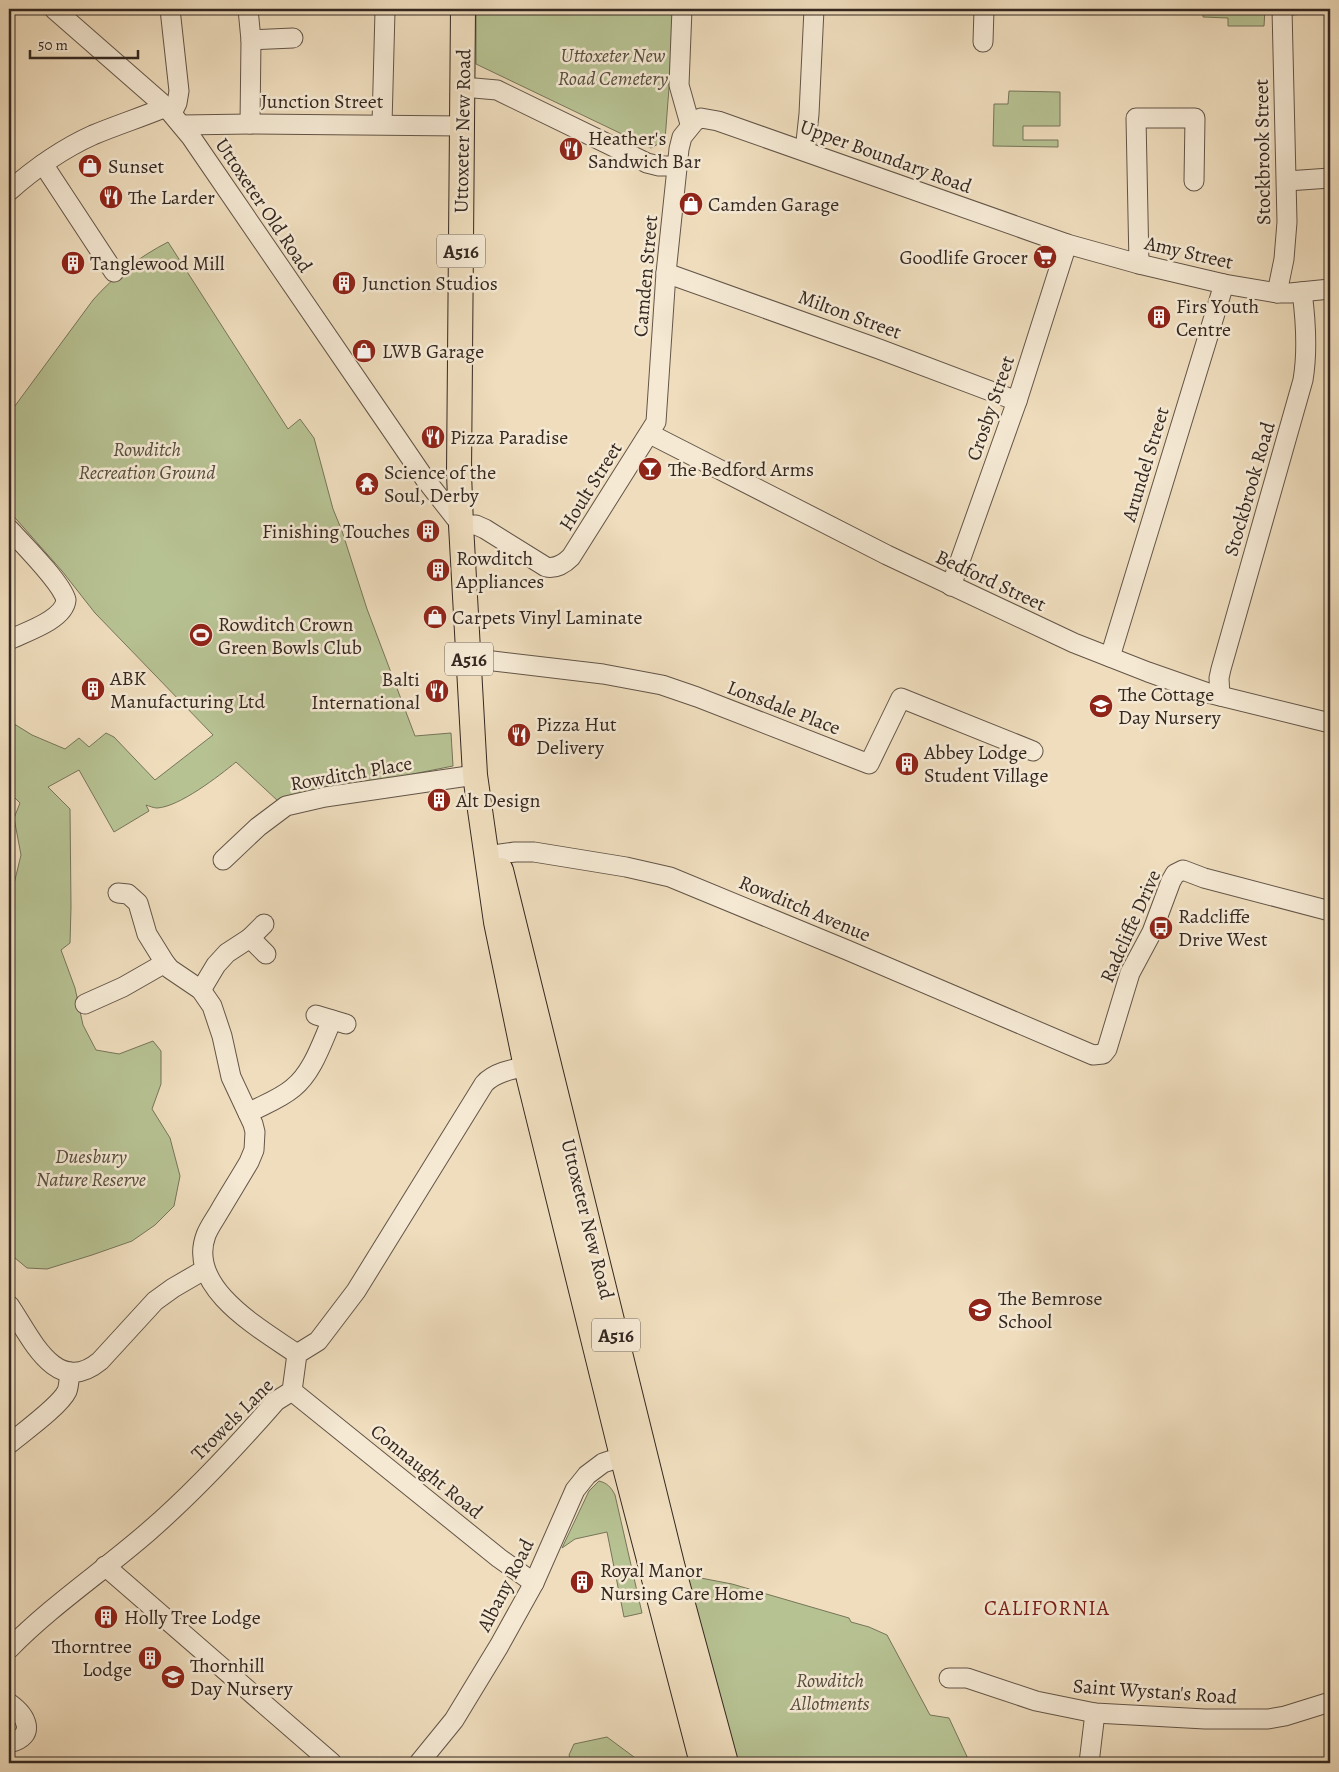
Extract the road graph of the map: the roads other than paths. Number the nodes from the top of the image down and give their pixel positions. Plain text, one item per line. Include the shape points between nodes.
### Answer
1 (54, 9) edge
2 (170, 9) edge
3 (248, 9) edge
4 (464, 9) edge
5 (682, 9) edge
6 (814, 9) edge
7 (984, 9) edge
8 (1282, 9) edge
9 (385, 11) dead end
10 (293, 38) dead end
11 (251, 40) junction
12 (983, 42) dead end
13 (463, 87) junction
14 (173, 115) junction
15 (250, 124) junction
16 (382, 124) junction
17 (690, 124) junction
18 (462, 126) junction
19 (805, 151) junction
20 (43, 164) junction
21 (677, 166) junction
22 (1330, 178) edge
23 (1194, 181) dead end
24 (1287, 181) junction
25 (9, 191) edge
26 (1067, 244) junction
27 (1139, 264) junction
28 (114, 272) dead end
29 (666, 273) junction
30 (1224, 284) junction
31 (1330, 289) edge
32 (1302, 292) junction
33 (1277, 293) junction
34 (1017, 400) junction
35 (650, 434) junction
36 (460, 525) junction
37 (9, 529) edge
38 (951, 586) junction
39 (9, 640) edge
40 (1110, 657) junction
41 (468, 658) junction
42 (1220, 696) junction
43 (1330, 722) edge
44 (1032, 751) dead end
45 (476, 784) junction
46 (492, 856) junction
47 (223, 860) dead end
48 (118, 893) dead end
49 (1330, 912) edge
50 (264, 924) dead end
51 (250, 938) junction
52 (266, 954) dead end
53 (165, 963) junction
54 (201, 990) junction
55 (85, 1004) dead end
56 (331, 1020) dead end
57 (1093, 1055) joint
58 (549, 1061) junction
59 (526, 1067) junction
60 (248, 1113) junction
61 (204, 1270) junction
62 (9, 1305) edge
63 (297, 1354) junction
64 (70, 1372) junction
65 (292, 1391) junction
66 (9, 1444) edge
67 (633, 1453) junction
68 (105, 1566) junction
69 (534, 1583) junction
70 (9, 1649) edge
71 (949, 1678) dead end
72 (1330, 1702) edge
73 (9, 1703) edge
74 (1095, 1713) junction
75 (9, 1743) edge
76 (332, 1763) edge
77 (419, 1763) edge
78 (702, 1763) edge
79 (726, 1763) edge
80 (1089, 1763) edge

1 - 14 street, Uttoxeter Old Road
2 - 14 street via 179,91
3 - 11 street
4 - 13 main road, Uttoxeter New Road / A516
5 - 17 street via 679,85
6 - 19 street
7 - 12 street
8 - 24 street, Stockbrook Street
9 - 16 street
10 - 11 street
11 - 15 street
13 - 18 main road, Uttoxeter New Road / A516
13 - 21 street via 497,90 647,163
14 - 15 street, Junction Street
14 - 20 street via 93,136
14 - 36 street, Uttoxeter Old Road
15 - 16 street, Junction Street
16 - 18 street, Junction Street
17 - 19 street, Upper Boundary Road via 701,118 718,121
17 - 21 street, Camden Street via 682,137
18 - 36 main road, Uttoxeter New Road / A516
19 - 26 street, Upper Boundary Road
20 - 25 street
20 - 28 street
21 - 29 street, Camden Street
22 - 24 street
23 - 27 street via 1195,118 1136,118
24 - 33 street, Stockbrook Street via 1284,259
26 - 27 street, Amy Street
26 - 34 street, Crosby Street
27 - 30 street, Amy Street
29 - 34 street, Milton Street
29 - 35 street, Camden Street via 656,422
30 - 33 street, Amy Street
30 - 40 street, Arundel Street
31 - 32 street, Amy Street
32 - 33 street, Amy Street
32 - 42 street, Stockbrook Road via 1306,335 1303,380 1221,668
34 - 38 street, Crosby Street
35 - 36 street, Hoult Street via 571,558 562,564 546,567 485,529
35 - 38 street, Bedford Street
36 - 41 main road, Uttoxeter New Road / A516
37 - 39 street via 62,589 66,600 62,612
38 - 40 street, Bedford Street
40 - 42 street, Bedford Street
41 - 44 street, Lonsdale Place via 593,672 662,686 869,764 901,698
41 - 45 main road, Uttoxeter New Road / A516
42 - 43 street, Bedford Street
45 - 46 main road, Uttoxeter New Road / A516
45 - 47 street, Rowditch Place via 374,791 286,806
46 - 57 street, Rowditch Avenue via 534,852 670,877
46 - 58 main road, Uttoxeter New Road / A516
46 - 59 main road, Uttoxeter New Road / A516 via 496,922
48 - 53 street via 128,894 138,904 147,934
49 - 57 street, Radcliffe Drive via 1179,871 1171,881 1152,932 1130,973 1107,1049 1103,1054
50 - 51 street
51 - 52 street
51 - 54 street via 227,952
53 - 54 street
53 - 55 street
54 - 60 street via 212,1006 231,1076
56 - 60 street via 314,1060 297,1085
58 - 59 street
58 - 67 main road, Uttoxeter New Road / A516
59 - 63 street via 498,1074 484,1084 356,1291 318,1341
59 - 67 main road, Uttoxeter New Road / A516
60 - 61 street via 255,1132 254,1150 206,1235 202,1256
61 - 63 street via 222,1296 246,1318
61 - 64 street via 155,1302 91,1369
62 - 64 street via 44,1358 52,1366
63 - 65 street, Trowels Lane
64 - 66 street via 67,1392 63,1397
65 - 68 street, Trowels Lane via 276,1401 186,1498
65 - 69 street, Connaught Road
67 - 69 street, Albany Road via 603,1463 575,1490
67 - 78 main road, Uttoxeter New Road / A516
67 - 79 main road, Uttoxeter New Road / A516 via 673,1568
68 - 70 street, Trowels Lane
68 - 76 street
69 - 77 street, Albany Road via 454,1720
71 - 74 street, Saint Wystan's Road via 967,1678 1036,1701
72 - 74 street, Saint Wystan's Road via 1285,1716 1254,1719
73 - 75 street via 17,1708 27,1724 21,1738
74 - 80 street

